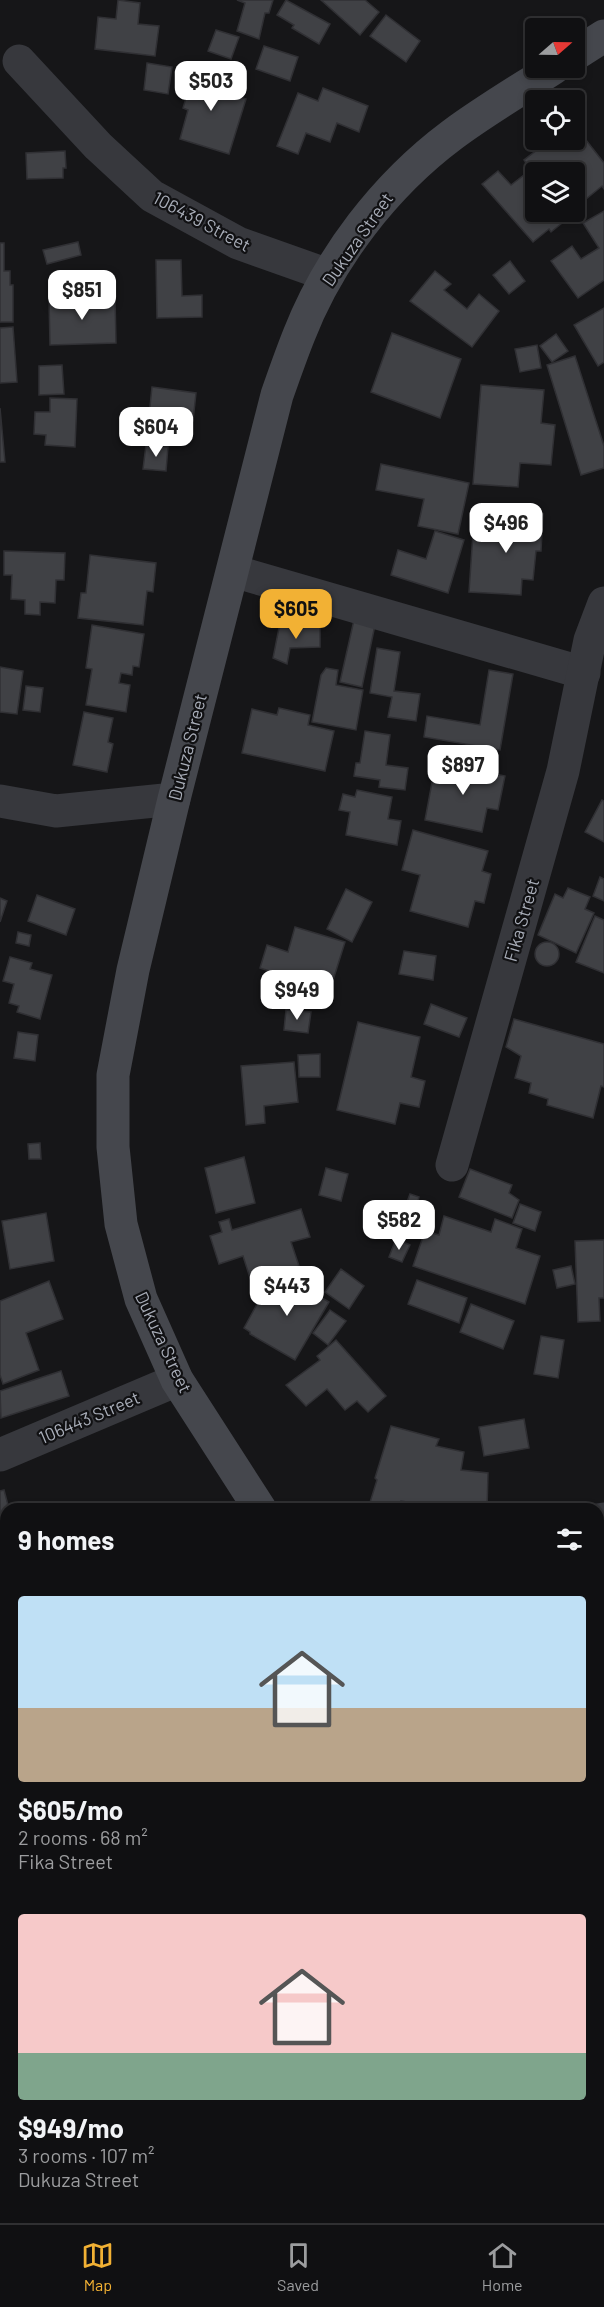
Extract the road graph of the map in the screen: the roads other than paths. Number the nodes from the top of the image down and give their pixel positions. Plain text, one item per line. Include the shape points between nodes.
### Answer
1 (604, 36) edge
2 (585, 48) edge
3 (19, 61) dead end
4 (539, 78) edge
5 (328, 275) junction
6 (232, 571) junction
7 (604, 603) edge
8 (584, 673) junction
9 (174, 799) junction
10 (0, 801) edge
11 (452, 1165) dead end
12 (177, 1380) junction
13 (0, 1455) edge
14 (256, 1503) edge

1 - 2 main road
3 - 5 street, 106439 Street via 98,146 152,196 238,243
4 - 5 main road, Dukuza Street via 451,136 394,186
5 - 6 main road, Dukuza Street via 299,334 277,395
6 - 8 street
6 - 9 main road, Dukuza Street
7 - 8 street, Fika Street via 590,640
8 - 11 street, Fika Street via 563,771
9 - 10 street via 56,811
9 - 12 main road, Dukuza Street via 113,1075 113,1137 122,1224 141,1299
12 - 13 street, 106443 Street
12 - 14 main road, Dukuza Street

